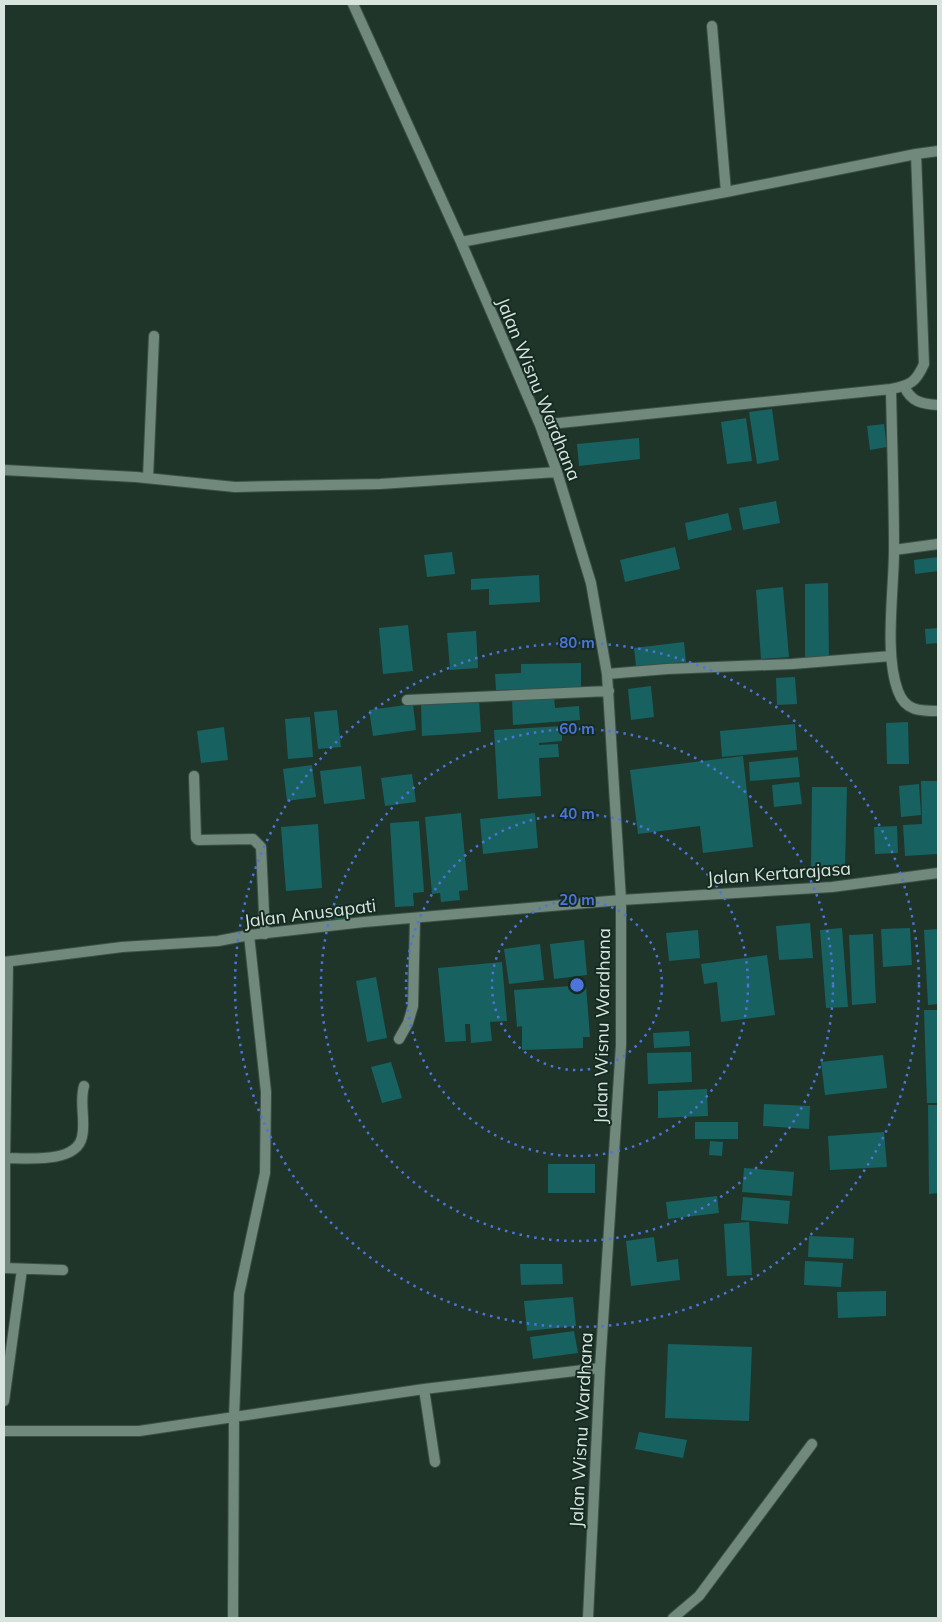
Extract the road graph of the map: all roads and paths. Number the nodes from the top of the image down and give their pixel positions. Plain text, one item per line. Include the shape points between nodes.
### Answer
1 (353, 4) edge
2 (712, 26) dead end
3 (938, 151) edge
4 (916, 154) junction
5 (726, 192) junction
6 (461, 242) junction
7 (154, 336) dead end
8 (904, 386) junction
9 (891, 389) junction
10 (938, 405) edge
11 (540, 425) junction
12 (4, 470) edge
13 (557, 472) junction
14 (148, 478) junction
15 (938, 544) edge
16 (894, 550) junction
17 (891, 656) junction
18 (607, 674) junction
19 (609, 691) junction
20 (408, 700) dead end
21 (938, 711) edge
22 (194, 776) dead end
23 (938, 873) edge
24 (621, 900) junction
25 (415, 918) junction
26 (265, 934) junction
27 (249, 936) junction
28 (6, 962) edge
29 (399, 1039) dead end
30 (84, 1086) dead end
31 (4, 1158) edge
32 (4, 1268) edge
33 (22, 1269) junction
34 (63, 1270) dead end
35 (600, 1368) junction
36 (424, 1389) junction
37 (4, 1401) edge
38 (234, 1417) junction
39 (4, 1431) edge
40 (812, 1444) dead end
41 (435, 1462) dead end
42 (233, 1618) edge
43 (588, 1618) edge
44 (673, 1618) edge

1 - 6 street, Jalan Wisnu Wardhana
2 - 5 street
3 - 4 street
4 - 5 street
4 - 8 street via 924,364 918,378
5 - 6 street
6 - 11 street, Jalan Wisnu Wardhana
7 - 14 street
8 - 9 street
8 - 10 street via 908,396 914,400
9 - 11 street
9 - 16 street
11 - 13 street, Jalan Wisnu Wardhana
12 - 14 street
13 - 14 street via 303,487 235,487
13 - 18 street, Jalan Wisnu Wardhana via 591,583
15 - 16 street
16 - 17 street
17 - 18 street
17 - 21 street via 898,692 908,706 919,711
18 - 19 street, Jalan Wisnu Wardhana
19 - 20 street
19 - 24 street, Jalan Wisnu Wardhana
22 - 26 street via 196,838 253,839 261,847
23 - 24 street, Jalan Kertarajasa via 832,888
24 - 25 street, Jalan Anusapati
24 - 35 street, Jalan Wisnu Wardhana via 621,1045
25 - 26 street, Jalan Anusapati
25 - 29 street via 413,1006
26 - 27 street, Jalan Anusapati
27 - 28 street, Jalan Anusapati via 122,947
27 - 38 street via 266,1092 265,1172 239,1294
28 - 31 street
30 - 31 street via 82,1137 77,1147 66,1155
31 - 32 street
32 - 33 street
33 - 34 street
33 - 37 street
35 - 36 street
35 - 43 street, Jalan Wisnu Wardhana
36 - 38 street
36 - 41 street
38 - 39 street via 139,1431
38 - 42 street
40 - 44 street via 699,1596

